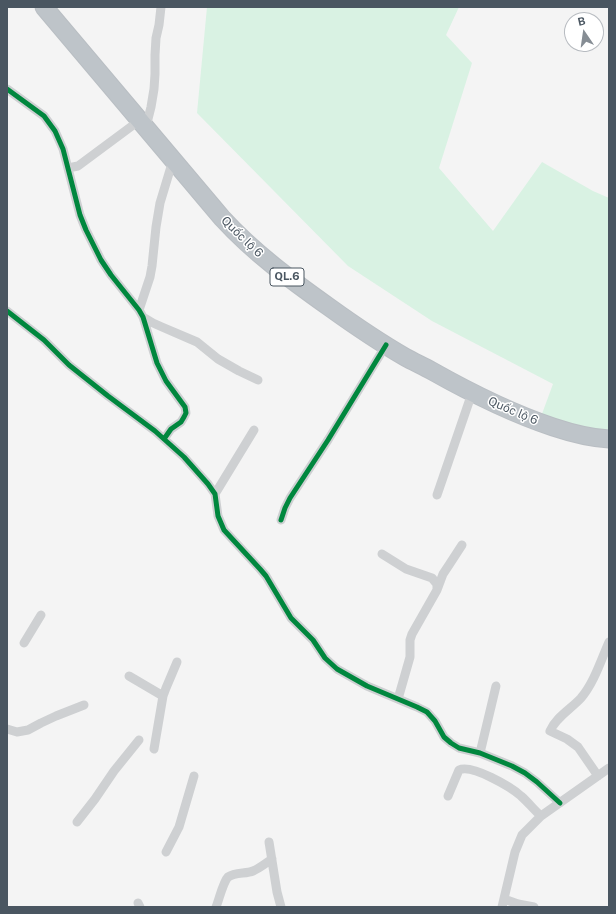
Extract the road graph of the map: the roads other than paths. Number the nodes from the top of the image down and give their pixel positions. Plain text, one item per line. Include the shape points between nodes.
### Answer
1 (44, 7) edge
2 (161, 7) edge
3 (7, 89) edge
4 (143, 124) junction
5 (173, 160) junction
6 (68, 168) junction
7 (7, 311) edge
8 (141, 313) junction
9 (386, 345) junction
10 (258, 380) dead end
11 (472, 393) junction
12 (254, 430) dead end
13 (164, 438) junction
14 (609, 439) edge
15 (215, 494) junction
16 (437, 495) dead end
17 (281, 520) dead end
18 (462, 545) dead end
19 (382, 554) dead end
20 (437, 590) junction
21 (42, 615) dead end
22 (24, 642) dead end
23 (609, 642) edge
24 (177, 662) dead end
25 (129, 676) dead end
26 (496, 686) dead end
27 (163, 696) junction
28 (398, 699) junction
29 (84, 705) dead end
30 (7, 729) edge
31 (139, 740) dead end
32 (154, 750) dead end
33 (480, 753) junction
34 (609, 768) edge
35 (194, 776) dead end
36 (598, 776) junction
37 (448, 796) dead end
38 (560, 803) junction
39 (541, 816) junction
40 (78, 822) dead end
41 (269, 842) dead end
42 (166, 852) dead end
43 (272, 859) junction
44 (503, 903) edge
45 (279, 906) edge
46 (216, 907) edge
47 (534, 907) edge

1 - 4 highway, Quốc lộ 6 / QL.6
2 - 4 street via 156,38 154,89
3 - 6 street via 44,116 55,131
4 - 5 highway, Quốc lộ 6 / QL.6
4 - 6 street via 78,166
5 - 8 street via 160,203 152,266
5 - 9 highway, Quốc lộ 6 / QL.6 via 238,236 314,296
6 - 8 street via 80,215 93,244 111,275
7 - 13 street via 44,340 69,365
8 - 10 street via 153,324 196,342 218,359
8 - 13 street via 157,363 166,381 185,407 186,413 181,422
9 - 11 highway, Quốc lộ 6 / QL.6
9 - 17 street via 290,498
11 - 14 highway, Quốc lộ 6 / QL.6 via 538,422 581,435
11 - 16 street
12 - 15 street
13 - 15 street
15 - 28 street via 218,516 224,530 263,572 287,613 313,640 325,658 337,669 367,686
18 - 20 street via 448,565
19 - 20 street via 406,569 432,578
20 - 28 street via 412,634 410,657
21 - 22 street
23 - 36 street via 582,697 554,722 550,732 578,747
24 - 27 street
25 - 27 street
26 - 33 street
27 - 32 street
28 - 33 street via 427,712 451,744
29 - 30 street via 28,730 17,732
31 - 40 street
33 - 38 street via 525,773
34 - 36 street
35 - 42 street via 179,827
36 - 38 street
37 - 39 street via 459,770 469,769 510,787
38 - 39 street
39 - 44 street via 522,835 515,852
41 - 43 street
43 - 45 street
43 - 46 street via 253,871 229,877
44 - 47 street

